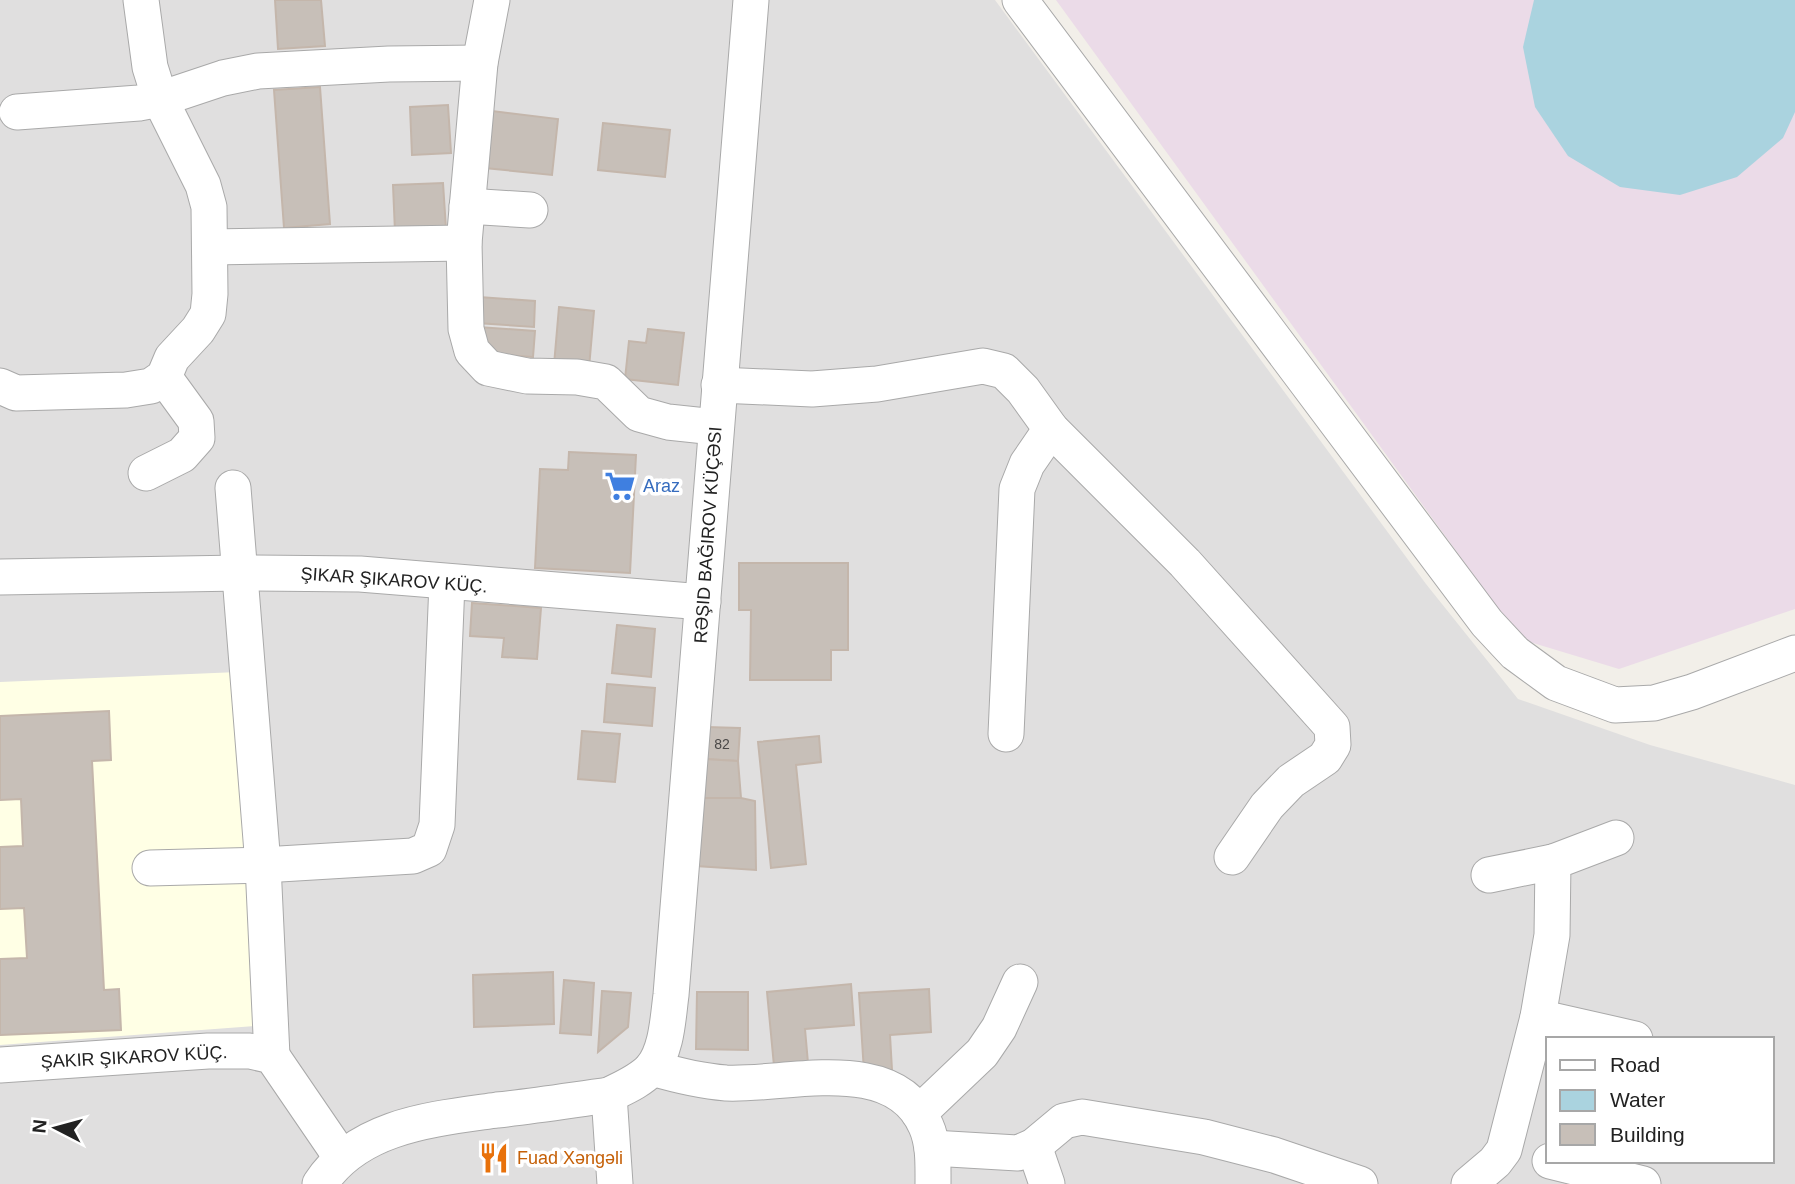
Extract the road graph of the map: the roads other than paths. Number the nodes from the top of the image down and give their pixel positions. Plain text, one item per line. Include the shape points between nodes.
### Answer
1 (141, 0) edge
2 (492, 0) edge
3 (751, 0) edge
4 (1020, 0) edge
5 (480, 63) junction
6 (160, 99) junction
7 (18, 112) dead end
8 (467, 206) junction
9 (530, 210) dead end
10 (464, 243) junction
11 (210, 247) junction
12 (164, 377) junction
13 (719, 385) junction
14 (0, 386) edge
15 (715, 427) junction
16 (1051, 429) junction
17 (146, 473) dead end
18 (233, 488) dead end
19 (241, 573) junction
20 (0, 577) edge
21 (447, 583) junction
22 (703, 602) junction
23 (1795, 653) edge
24 (1006, 734) dead end
25 (1616, 838) dead end
26 (1232, 856) dead end
27 (1553, 862) junction
28 (263, 865) junction
29 (149, 869) dead end
30 (1489, 875) dead end
31 (1020, 982) dead end
32 (1538, 1017) junction
33 (1626, 1037) edge
34 (272, 1056) junction
35 (0, 1065) edge
36 (652, 1068) junction
37 (609, 1095) junction
38 (919, 1113) junction
39 (1034, 1146) junction
40 (932, 1148) junction
41 (1504, 1150) junction
42 (341, 1157) junction
43 (1546, 1160) edge
44 (1557, 1163) edge
45 (320, 1184) edge
46 (615, 1184) edge
47 (933, 1184) edge
48 (1047, 1184) edge
49 (1360, 1184) edge
50 (1469, 1184) edge
51 (1643, 1184) edge

1 - 6 street via 150,66
2 - 5 street
3 - 13 street
4 - 23 street via 1487,623 1515,653 1556,683 1615,705 1654,703
5 - 6 street via 258,71
5 - 8 street
6 - 7 street
6 - 11 street via 203,185
8 - 9 street
8 - 10 street
10 - 11 street
10 - 15 street via 466,329 472,351 488,368 606,382 639,414
11 - 12 street via 208,314 172,358
12 - 14 street via 151,386 126,390 16,393
12 - 17 street via 196,421 197,438 182,455
13 - 15 street
13 - 16 street via 812,389 877,384 983,366 1004,371
15 - 22 street
16 - 24 street via 1027,464 1017,489
16 - 26 street via 1185,563 1332,727 1333,744 1325,758 1291,781 1267,806
18 - 19 street
19 - 20 street, ŞIKAR ŞIKAROV KÜÇ.
19 - 21 street, ŞIKAR ŞIKAROV KÜÇ. via 360,574
19 - 28 street
21 - 22 street, ŞIKAR ŞIKAROV KÜÇ.
21 - 28 street via 437,825 429,849 413,856
22 - 36 street via 671,995 666,1031
25 - 27 street
27 - 30 street
27 - 32 street via 1552,935
28 - 29 street
28 - 34 street
31 - 38 street via 982,1053
32 - 33 street
32 - 41 street
34 - 35 street, ŞAKIR ŞIKAROV KÜÇ. via 208,1051
34 - 42 street
36 - 37 street
36 - 38 street via 727,1083 861,1079 896,1092
37 - 42 street via 439,1117 381,1134
37 - 46 street
38 - 40 street
39 - 40 street via 1018,1153
39 - 48 street
39 - 49 street via 1064,1121 1082,1117 1204,1137
40 - 47 street
41 - 43 street
41 - 50 street
42 - 45 street
44 - 51 street

